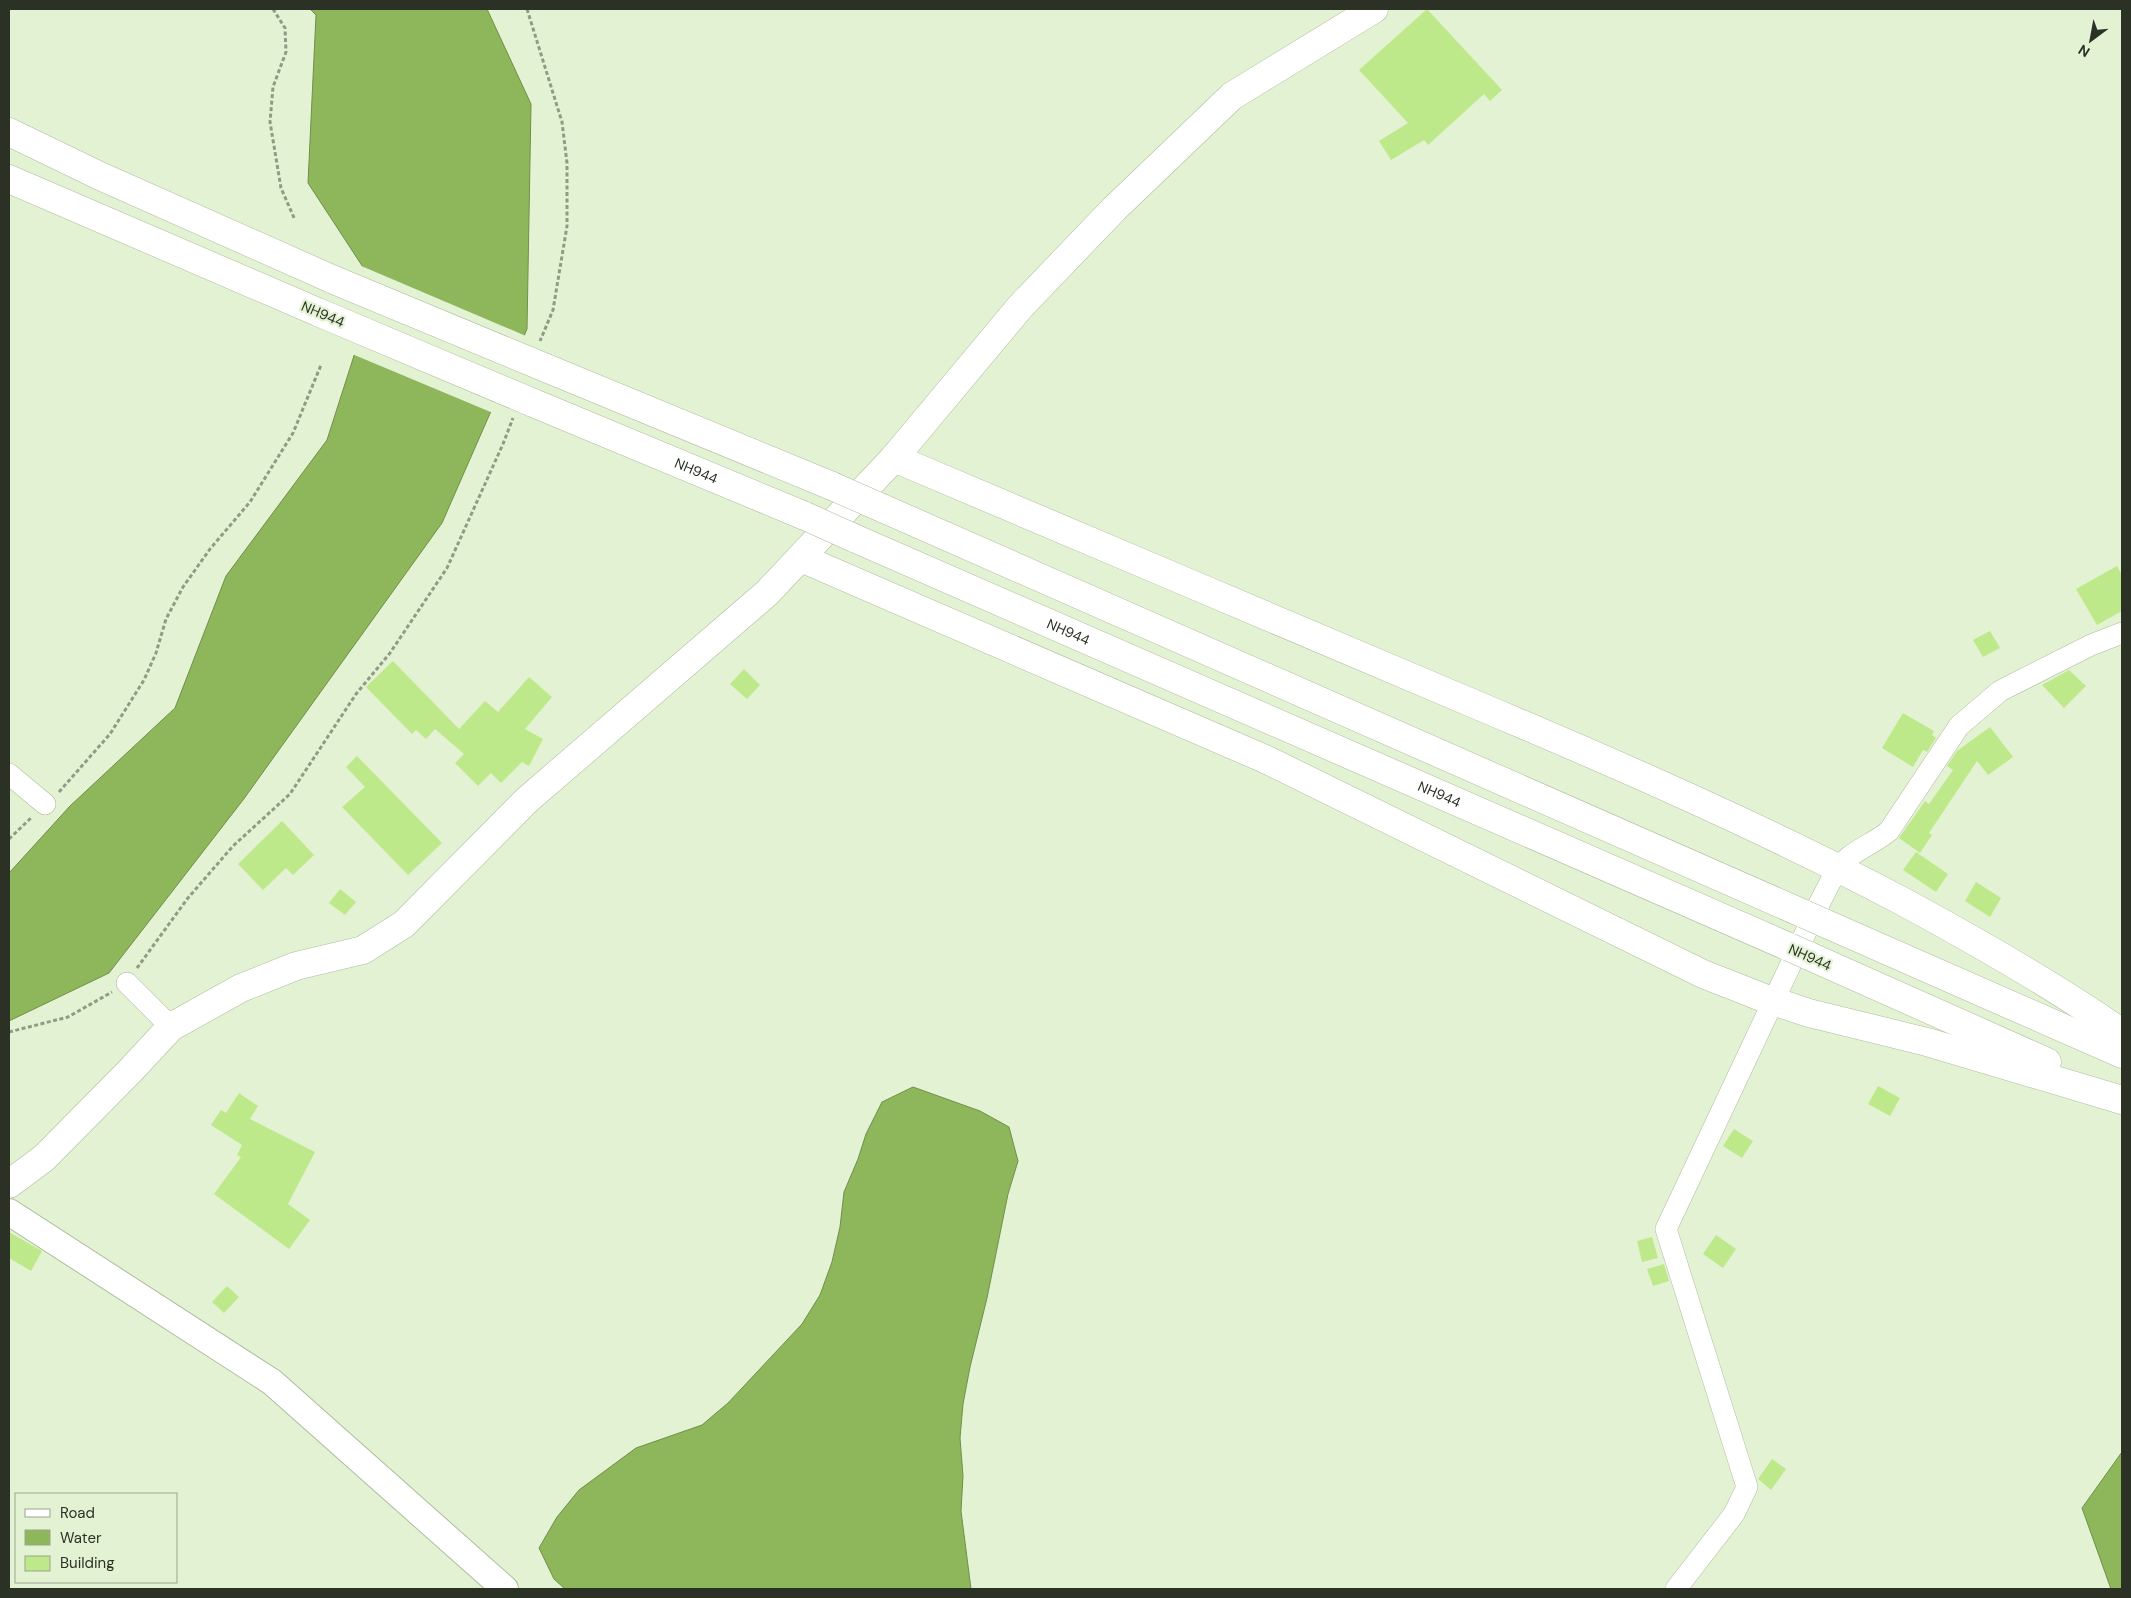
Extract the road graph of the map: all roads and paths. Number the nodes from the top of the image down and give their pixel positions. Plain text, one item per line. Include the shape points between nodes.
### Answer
1 (274, 9) edge
2 (526, 9) edge
3 (1374, 9) edge
4 (9, 132) edge
5 (9, 178) edge
6 (295, 220) dead end
7 (543, 355) junction
8 (321, 364) dead end
9 (522, 409) junction
10 (894, 458) junction
11 (802, 558) junction
12 (2122, 632) edge
13 (9, 774) edge
14 (45, 804) junction
15 (9, 839) edge
16 (1839, 868) junction
17 (127, 983) junction
18 (1774, 1002) junction
19 (171, 1027) junction
20 (9, 1032) edge
21 (2122, 1033) edge
22 (2122, 1054) edge
23 (2122, 1096) edge
24 (2122, 1100) edge
25 (9, 1184) edge
26 (9, 1212) edge
27 (506, 1589) edge
28 (1676, 1589) edge

1 - 6 path via 285,28 286,52 273,87 270,122 281,188
2 - 7 path via 562,122 567,163 566,226
3 - 10 main road via 1232,96 1114,209 1020,307
4 - 7 main road, bridge via 334,280
5 - 9 main road, NH944 / NH944, bridge via 320,313
7 - 22 main road, bridge via 832,486
8 - 14 path via 293,433 250,502 183,587 166,619 144,680 115,726 63,789
9 - 17 path via 446,568 390,653 356,694 290,794 233,846 188,898
9 - 23 main road, NH944 / NH944, bridge via 805,516
10 - 11 main road
10 - 16 main road via 1588,752 1722,811
11 - 18 main road via 1265,759 1703,974
11 - 19 main road via 767,593 527,800 404,924 362,950 296,966 241,988
12 - 16 street via 2000,691 1959,726 1889,831
13 - 14 street
14 - 15 path
16 - 18 street
16 - 21 main road via 1954,929
17 - 19 street
17 - 20 path via 68,1017
18 - 24 main road via 1927,1042
18 - 28 street via 1666,1229 1747,1487 1734,1514
19 - 25 main road via 44,1158
26 - 27 street via 272,1382

